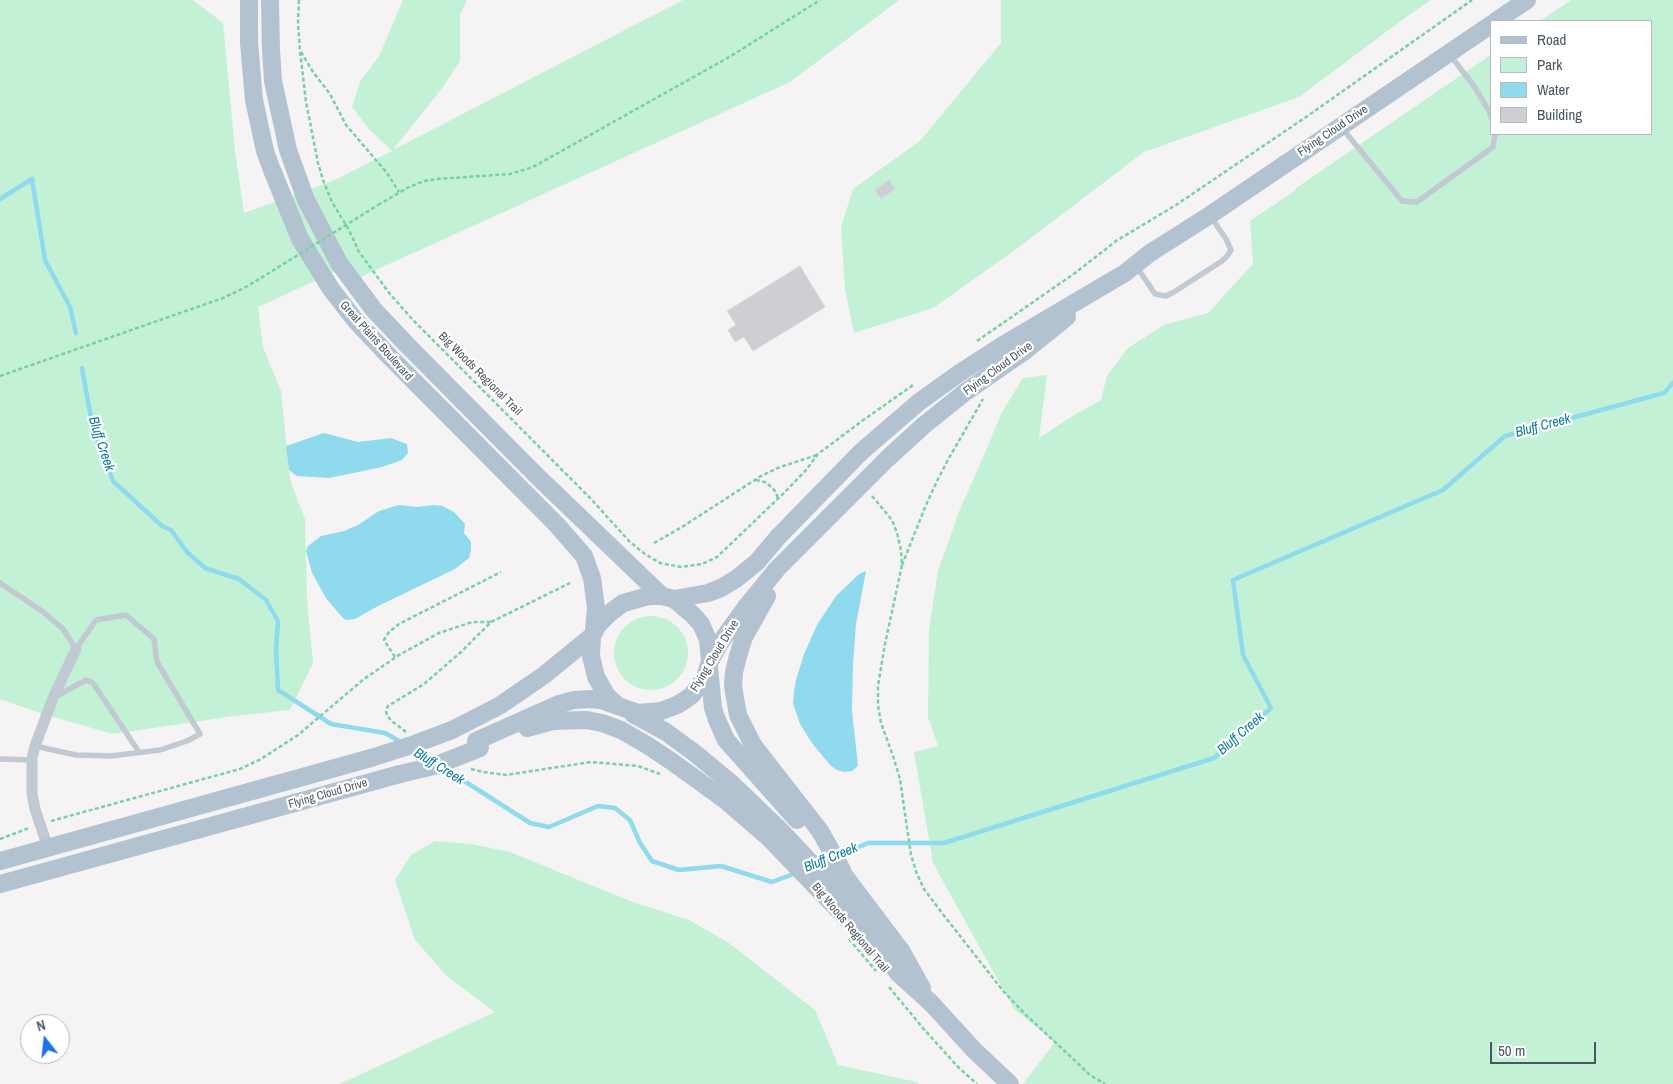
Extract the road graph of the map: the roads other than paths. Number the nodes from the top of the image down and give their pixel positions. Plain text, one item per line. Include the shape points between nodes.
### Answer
1 (249, 0) edge
2 (270, 0) edge
3 (1527, 0) edge
4 (1497, 20) edge
5 (1490, 25) edge
6 (1449, 53) junction
7 (1490, 114) edge
8 (1341, 126) junction
9 (1495, 135) edge
10 (1210, 215) junction
11 (1130, 269) junction
12 (842, 505) junction
13 (0, 583) edge
14 (668, 597) junction
15 (593, 633) junction
16 (76, 649) junction
17 (710, 664) junction
18 (53, 698) junction
19 (622, 708) junction
20 (478, 744) junction
21 (34, 746) junction
22 (139, 752) junction
23 (0, 759) edge
24 (32, 760) junction
25 (800, 815) junction
26 (775, 834) junction
27 (48, 848) junction
28 (0, 861) edge
29 (0, 884) edge
30 (931, 1003) junction
31 (1010, 1084) edge

1 - 15 main road, Great Plains Boulevard via 254,100 265,150 300,239 330,289 355,320 584,556 594,585
2 - 14 main road, Great Plains Boulevard via 274,81 288,150 306,200 340,263 374,310 410,348 538,477
3 - 4 main road
5 - 6 main road, Flying Cloud Drive
6 - 7 lane
6 - 8 main road, Flying Cloud Drive
8 - 9 lane via 1402,201 1417,202 1494,147
8 - 10 main road, Flying Cloud Drive
10 - 11 main road, Flying Cloud Drive
10 - 11 lane via 1230,245 1231,250 1222,261 1166,296 1155,294
11 - 12 main road, Flying Cloud Drive via 944,409
11 - 14 main road, Flying Cloud Drive via 1003,345 919,402 861,452 757,562 736,579 708,593
12 - 17 main road, Flying Cloud Drive via 777,569 746,607
12 - 25 main road via 768,593 744,637 734,672 734,698 743,728
13 - 16 lane via 63,629
14 - 15 main road, Flying Cloud Drive via 649,596 623,603
14 - 17 main road via 688,610 701,624 708,640
15 - 19 main road via 591,656 596,677 607,696
15 - 27 main road, Flying Cloud Drive, bridge via 520,692 452,730 371,758
16 - 18 street
16 - 22 lane via 96,620 126,615 154,639 157,662 200,734 160,750
17 - 19 main road, Flying Cloud Drive via 705,678 692,695 670,709 638,713
17 - 25 main road via 713,708 726,740
18 - 21 street
18 - 22 lane via 86,680 93,683
19 - 20 main road, Flying Cloud Drive via 592,699 566,702
19 - 26 main road via 666,732 696,754 732,784
20 - 26 main road via 553,721 602,723 621,730 671,760
20 - 29 main road, Flying Cloud Drive, bridge via 434,766
21 - 22 lane via 76,755 111,756
21 - 24 street
23 - 24 lane
24 - 27 street via 32,793
25 - 30 main road via 820,831 842,870 902,952
26 - 30 main road via 891,978
27 - 28 main road, Flying Cloud Drive
30 - 31 main road

